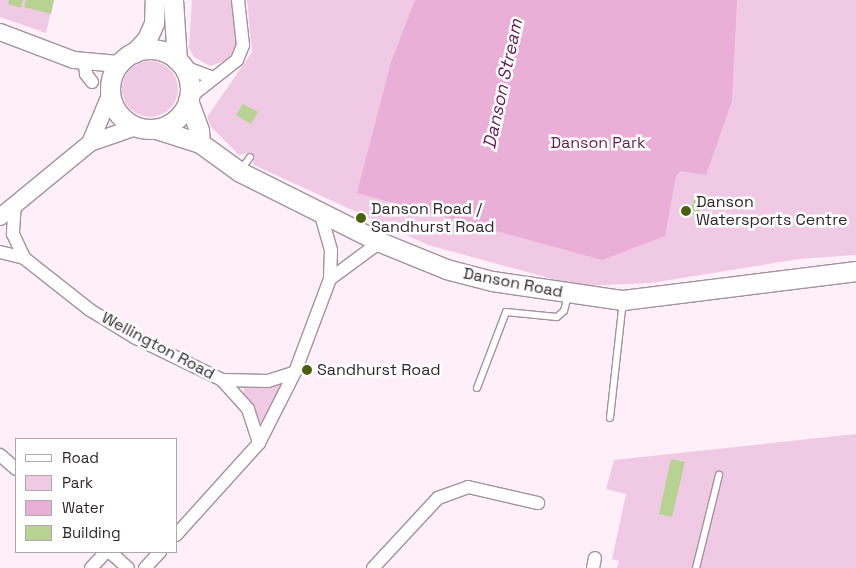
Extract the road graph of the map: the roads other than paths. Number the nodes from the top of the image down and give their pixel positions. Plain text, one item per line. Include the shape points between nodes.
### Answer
1 (155, 0) edge
2 (173, 0) edge
3 (238, 0) edge
4 (0, 32) edge
5 (134, 53) junction
6 (85, 63) junction
7 (180, 63) junction
8 (119, 64) junction
9 (211, 77) junction
10 (92, 82) dead end
11 (110, 93) junction
12 (189, 99) junction
13 (136, 126) junction
14 (156, 129) junction
15 (90, 143) junction
16 (200, 143) junction
17 (15, 203) junction
18 (320, 212) junction
19 (0, 217) edge
20 (380, 242) junction
21 (0, 252) edge
22 (24, 258) junction
23 (856, 271) edge
24 (330, 279) junction
25 (568, 294) junction
26 (623, 300) junction
27 (295, 372) junction
28 (222, 380) junction
29 (476, 388) dead end
30 (610, 418) dead end
31 (259, 443) junction
32 (0, 455) edge
33 (15, 468) edge
34 (719, 475) dead end
35 (538, 502) dead end
36 (178, 533) edge
37 (107, 553) edge
38 (109, 553) edge
39 (159, 553) edge
40 (91, 568) edge
41 (128, 568) edge
42 (145, 568) edge
43 (373, 568) edge
44 (696, 568) edge

1 - 5 main road via 154,23 147,39
2 - 7 main road
3 - 9 street via 243,45 230,68
4 - 6 street
5 - 7 main road via 157,50
5 - 8 main road
6 - 8 street
6 - 10 street via 86,74
7 - 9 street
7 - 12 main road via 188,78
8 - 11 main road
9 - 12 street via 202,90
11 - 13 main road via 117,112
11 - 15 street
12 - 14 main road via 176,119
12 - 16 main road
13 - 14 main road
13 - 15 street
14 - 16 main road, Danson Road
15 - 17 street
16 - 18 main road, Danson Road via 245,164
17 - 19 street
17 - 22 street, Wellington Road via 13,234
18 - 20 main road, Danson Road
18 - 24 street via 331,250
20 - 24 street
20 - 25 main road, Danson Road via 446,269 492,281
21 - 22 street, Wellington Road
22 - 28 street, Wellington Road via 90,310 134,337
23 - 26 main road, Danson Road
24 - 27 street
25 - 26 main road, Danson Road
25 - 29 lane via 564,311 558,317 506,312
26 - 30 lane
27 - 28 street, Wellington Road via 268,381
27 - 31 street
28 - 31 street, Wellington Road via 248,409
31 - 36 street
32 - 33 street
34 - 44 lane
35 - 43 street via 468,487 438,498
37 - 40 street
38 - 41 street
39 - 42 street

